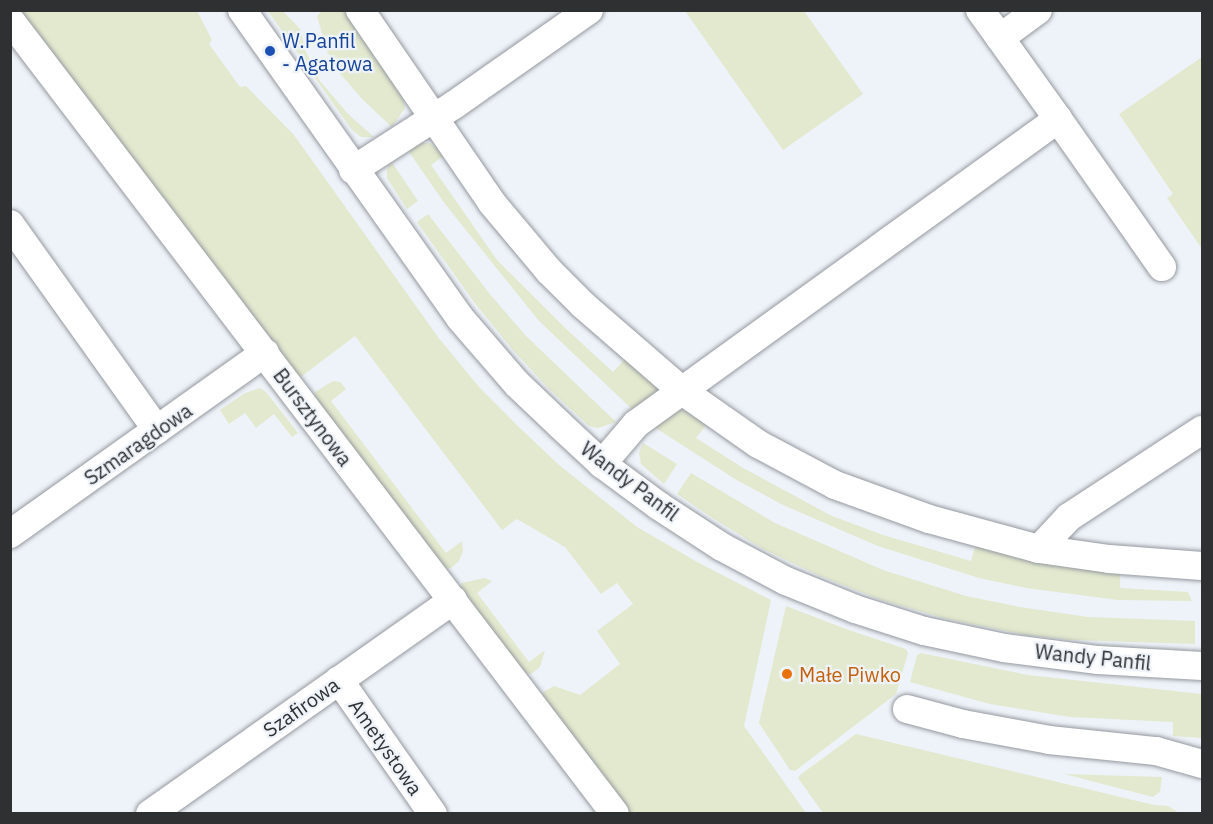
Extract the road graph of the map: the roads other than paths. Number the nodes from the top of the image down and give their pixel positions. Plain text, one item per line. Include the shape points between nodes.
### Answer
1 (242, 10) edge
2 (360, 10) edge
3 (589, 10) edge
4 (980, 10) edge
5 (1038, 10) edge
6 (10, 20) edge
7 (1000, 38) junction
8 (433, 117) junction
9 (1058, 119) junction
10 (353, 170) junction
11 (10, 224) edge
12 (1162, 267) dead end
13 (265, 353) junction
14 (681, 390) junction
15 (157, 430) junction
16 (1203, 430) edge
17 (602, 464) junction
18 (10, 534) edge
19 (1039, 549) junction
20 (1203, 566) edge
21 (453, 600) junction
22 (1203, 666) edge
23 (339, 680) junction
24 (907, 709) dead end
25 (1203, 764) edge
26 (152, 813) edge
27 (433, 813) edge
28 (615, 813) edge

1 - 10 street, Wandy Panfil
2 - 8 street
3 - 8 street
4 - 7 street
5 - 7 street
6 - 13 street, Bursztynowa
7 - 9 street
8 - 10 street
8 - 14 street via 492,203 541,263
9 - 12 street
9 - 14 street
10 - 17 street, Wandy Panfil via 460,318 517,384
11 - 15 street
13 - 15 street, Szmaragdowa
13 - 21 street, Bursztynowa
14 - 17 street via 636,424
14 - 19 street via 758,444 835,485 929,519
15 - 18 street, Szmaragdowa
16 - 19 street via 1069,517
17 - 22 street, Wandy Panfil via 722,547 855,609 924,631 1004,648 1098,660
19 - 20 street
21 - 23 street, Szafirowa
21 - 28 street, Bursztynowa
23 - 26 street, Szafirowa
23 - 27 street, Ametystowa
24 - 25 street via 1049,740 1156,751

